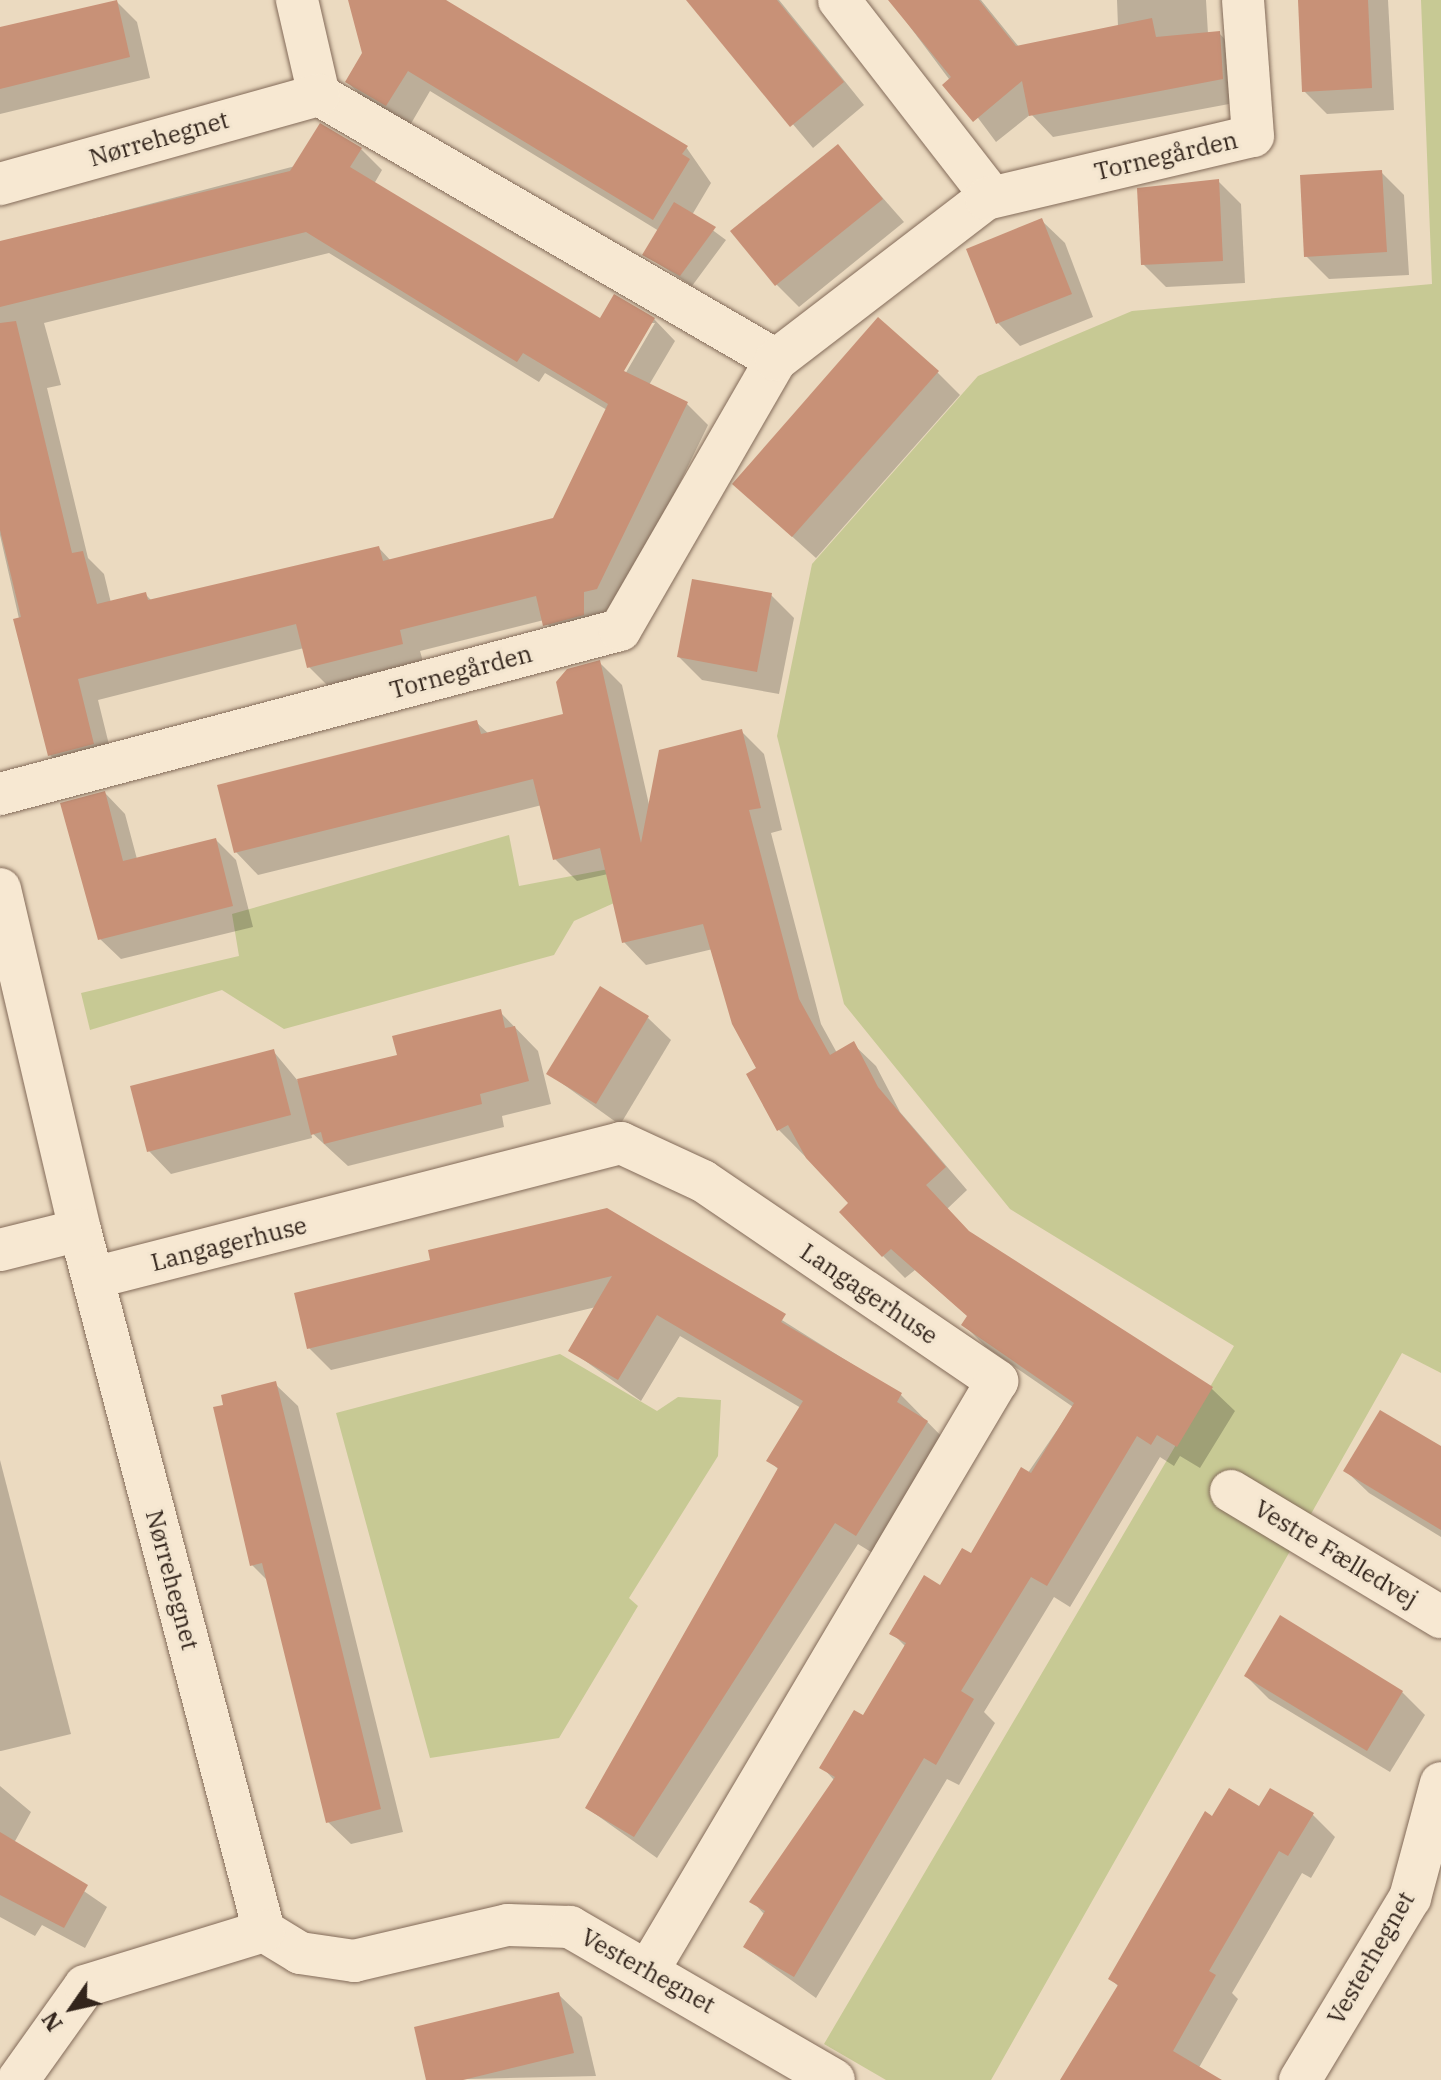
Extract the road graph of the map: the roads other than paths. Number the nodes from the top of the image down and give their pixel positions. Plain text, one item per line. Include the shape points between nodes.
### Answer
1 (297, 0) edge
2 (839, 0) edge
3 (1243, 0) edge
4 (319, 95) junction
5 (0, 184) edge
6 (992, 197) junction
7 (776, 360) junction
8 (0, 794) edge
9 (0, 889) edge
10 (80, 1230) junction
11 (0, 1250) edge
12 (93, 1278) junction
13 (1231, 1491) dead end
14 (1441, 1617) edge
15 (1441, 1783) edge
16 (264, 1931) junction
17 (649, 1969) junction
18 (18, 2080) edge
19 (834, 2080) edge
20 (1300, 2080) edge

1 - 4 street
2 - 6 street
3 - 6 street, Tornegården via 1253,136
4 - 5 street, Nørrehegnet
4 - 7 street
6 - 7 street, Tornegården
7 - 8 street, Tornegården via 620,630
9 - 10 street, Nørrehegnet
10 - 11 street
10 - 12 street, Nørrehegnet
12 - 16 street, Nørrehegnet
12 - 17 street, Langagerhuse via 621,1143 703,1181 997,1381
13 - 14 street, Vestre Fælledvej
15 - 20 street, Vesterhegnet via 1410,1898
16 - 17 street, Vesterhegnet via 300,1953 354,1961 508,1925 570,1927
16 - 18 street via 85,1986
17 - 19 street, Vesterhegnet

